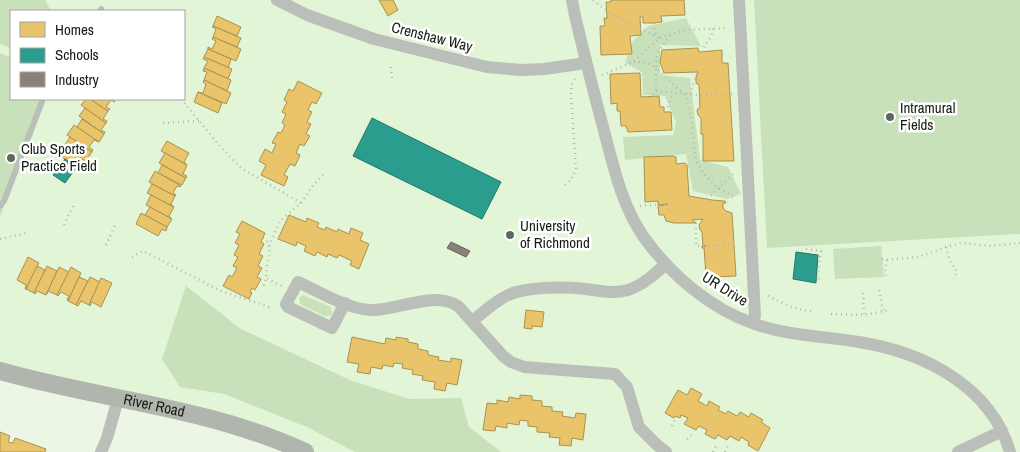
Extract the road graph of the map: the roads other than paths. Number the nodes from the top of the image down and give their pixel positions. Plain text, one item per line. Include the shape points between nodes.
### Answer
1 (277, 0) edge
2 (572, 0) edge
3 (739, 0) edge
4 (586, 63) junction
5 (43, 100) edge
6 (0, 206) edge
7 (666, 264) junction
8 (345, 303) dead end
9 (755, 316) dead end
10 (472, 321) junction
11 (0, 371) edge
12 (118, 398) junction
13 (1002, 431) junction
14 (101, 452) edge
15 (305, 452) edge
16 (666, 452) edge
17 (958, 452) edge
18 (1010, 452) edge

1 - 4 street, Crenshaw Way via 307,15 374,39 487,67 521,70
2 - 4 street, UR Drive
3 - 9 street
4 - 7 street, UR Drive via 622,195 643,236
5 - 6 lane
7 - 10 street via 642,283 617,293 573,288 520,291 507,295
7 - 13 street, UR Drive via 710,301 756,325 877,346 908,355 943,371 977,395
8 - 10 street via 374,310 445,300 458,306
10 - 16 street via 503,356 524,368 615,374 627,387 639,427
11 - 12 main road, River Road
12 - 14 street
12 - 15 main road, River Road via 220,420
13 - 17 street
13 - 18 street, UR Drive

